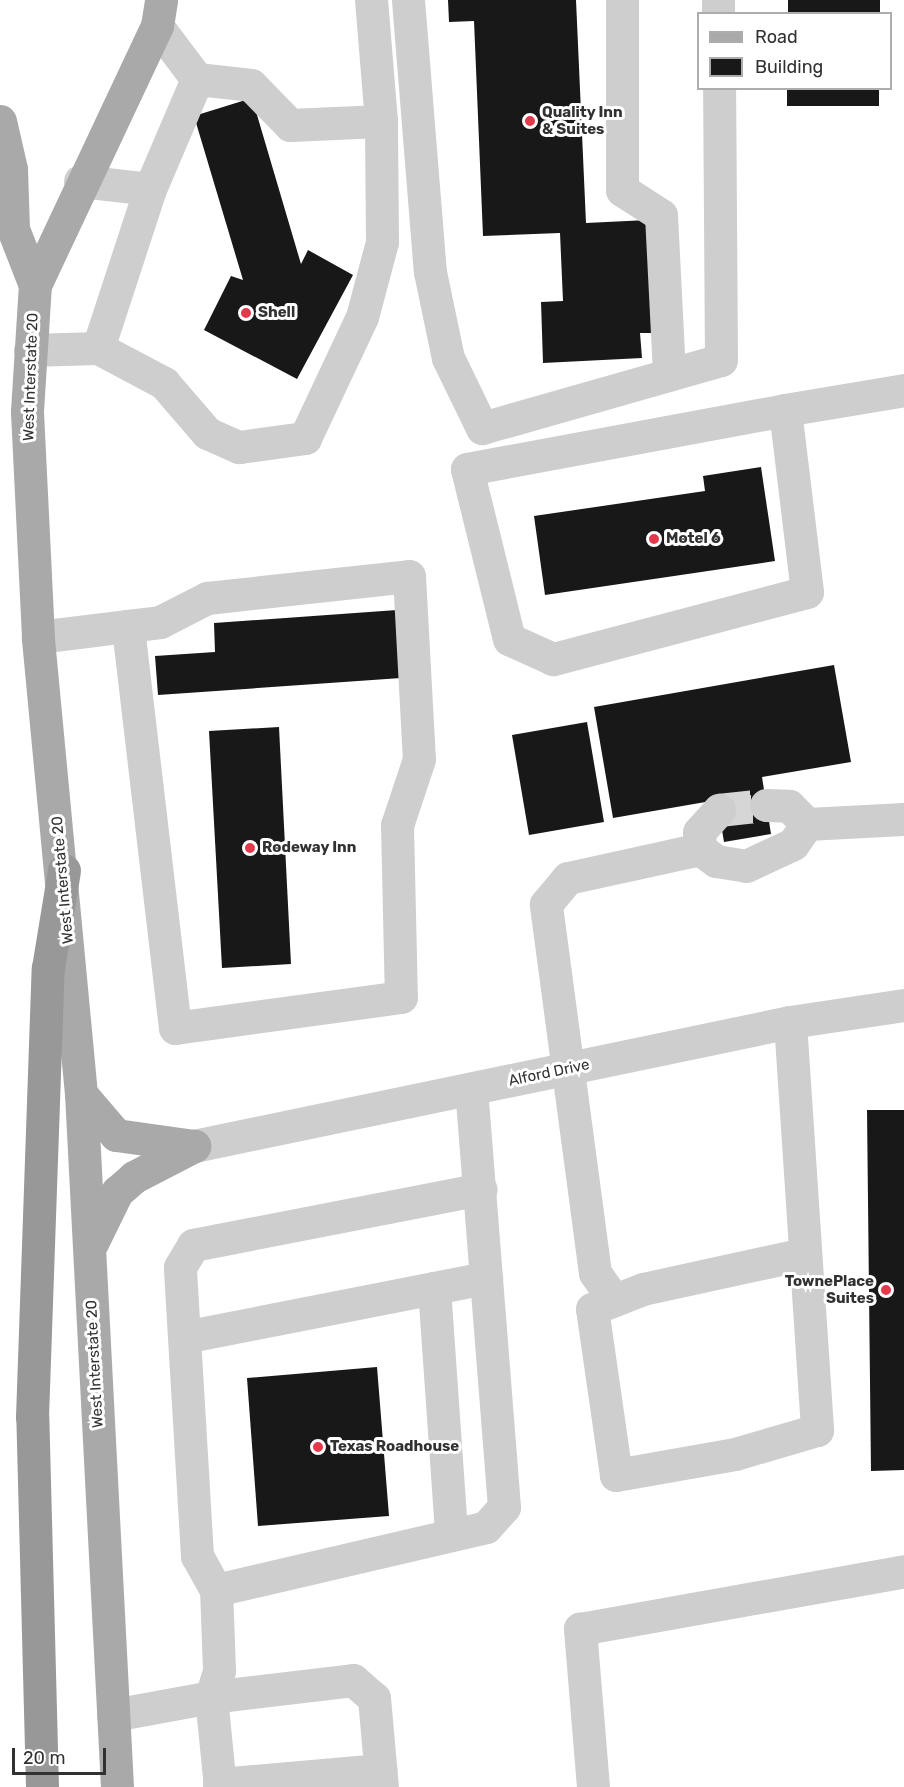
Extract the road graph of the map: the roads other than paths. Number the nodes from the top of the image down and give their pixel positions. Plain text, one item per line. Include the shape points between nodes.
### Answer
1 (183, 0) edge
2 (371, 0) edge
3 (408, 0) edge
4 (622, 0) edge
5 (159, 13) edge
6 (196, 79) junction
7 (719, 90) edge
8 (0, 121) edge
9 (381, 121) junction
10 (80, 181) junction
11 (150, 189) junction
12 (35, 285) junction
13 (98, 348) junction
14 (30, 350) junction
15 (669, 375) junction
16 (904, 390) edge
17 (785, 410) junction
18 (128, 626) junction
19 (38, 637) junction
20 (766, 805) tunnel mouth
21 (719, 810) tunnel mouth
22 (904, 819) edge
23 (807, 824) junction
24 (700, 849) junction
25 (63, 870) junction
26 (904, 1005) edge
27 (790, 1022) junction
28 (565, 1069) junction
29 (471, 1089) junction
30 (81, 1094) junction
31 (194, 1146) junction
32 (481, 1189) junction
33 (90, 1247) junction
34 (802, 1254) junction
35 (486, 1278) junction
36 (434, 1288) junction
37 (614, 1300) junction
38 (184, 1337) junction
39 (451, 1534) junction
40 (904, 1571) edge
41 (216, 1590) junction
42 (211, 1697) junction
43 (113, 1714) junction
44 (381, 1778) edge
45 (219, 1786) edge
46 (42, 1787) edge
47 (117, 1787) edge
48 (593, 1787) edge

1 - 5 main road, West Interstate 20
2 - 9 street
3 - 15 street via 430,272 448,358 482,428
4 - 15 street via 622,190 661,215
5 - 6 street
5 - 10 main road, West Interstate 20
6 - 9 street via 251,85 290,125
6 - 11 street
7 - 15 street via 721,360
8 - 12 main road via 11,169 13,229
9 - 13 street via 382,242 362,317 305,438 239,447 207,434 164,383
10 - 11 street
10 - 12 main road, West Interstate 20
11 - 13 street
12 - 14 main road, West Interstate 20
13 - 14 street
14 - 19 main road, West Interstate 20 via 27,411
16 - 17 street
17 - 17 street via 467,468 509,639 553,659 807,592
18 - 18 street via 160,622 207,598 409,576 419,759 397,825 401,996 175,1028
18 - 19 street
19 - 25 main road, West Interstate 20
20 - 23 street via 789,806
21 - 24 street via 699,832
22 - 23 street
23 - 24 street via 793,844 746,866 716,861
24 - 28 street via 568,878 546,904
25 - 30 main road, West Interstate 20
25 - 46 highway via 48,968 32,1417
26 - 27 street, Alford Drive
27 - 28 street, Alford Drive
27 - 34 street
28 - 29 street, Alford Drive
28 - 37 street via 595,1273
29 - 31 street, Alford Drive
29 - 32 street
30 - 31 main road via 116,1135
30 - 33 main road, West Interstate 20
31 - 33 main road via 134,1177 117,1192
32 - 35 street
32 - 38 street via 193,1245 180,1267
33 - 43 main road, West Interstate 20
34 - 37 street via 643,1288
34 - 37 street via 817,1430 735,1454 616,1475 591,1309
35 - 36 street
35 - 39 street via 504,1507 486,1527
36 - 38 street
36 - 39 street
38 - 41 street via 197,1556
39 - 41 street
40 - 48 street via 580,1629
41 - 42 street via 219,1670
42 - 43 street
42 - 44 street via 353,1680 374,1698
42 - 45 street
43 - 47 main road, West Interstate 20
44 - 45 street

